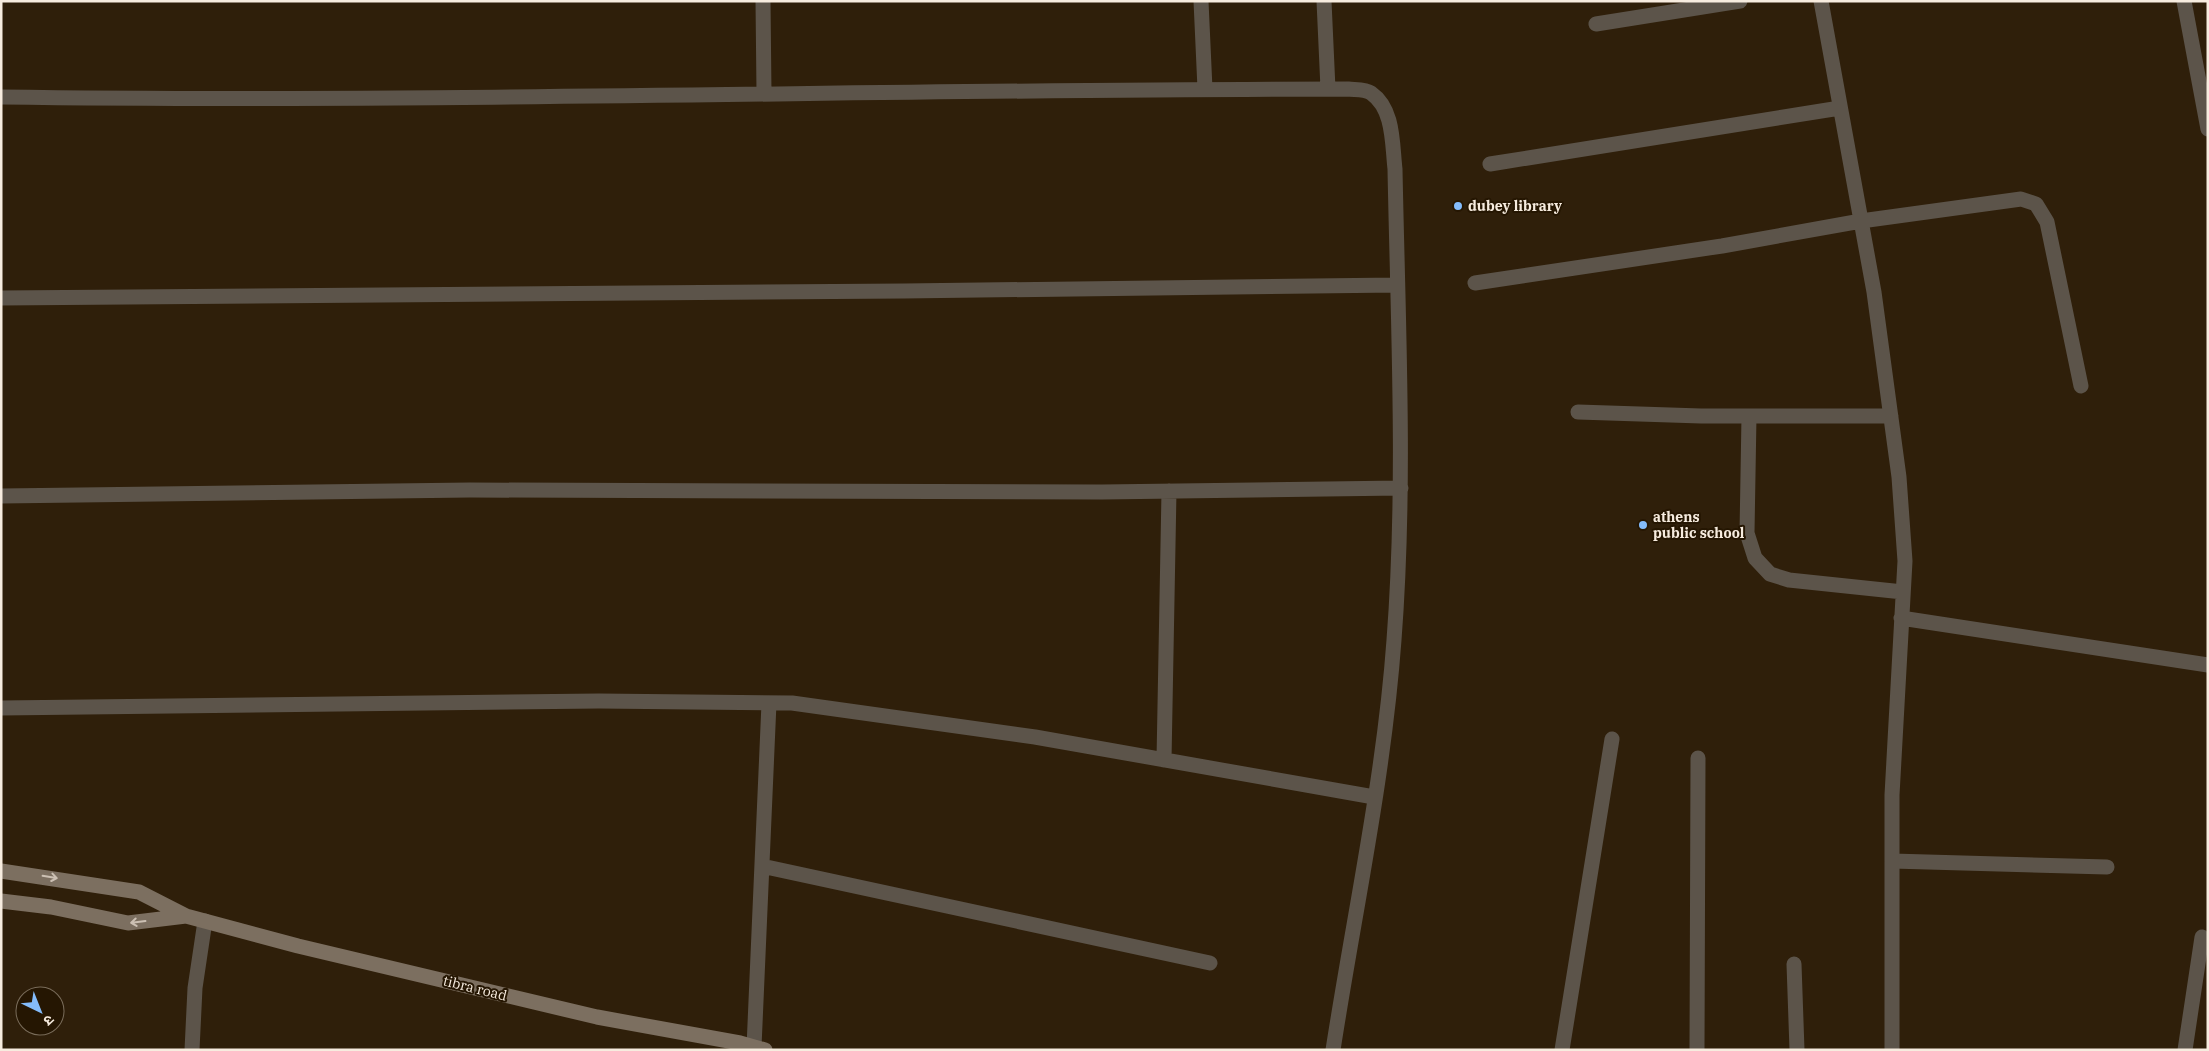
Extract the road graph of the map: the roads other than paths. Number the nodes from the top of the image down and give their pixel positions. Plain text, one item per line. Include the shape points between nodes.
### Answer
1 (763, 1) edge
2 (1201, 1) edge
3 (1324, 1) edge
4 (1740, 1) edge
5 (1821, 1) edge
6 (2184, 1) edge
7 (1596, 24) dead end
8 (1205, 89) junction
9 (1328, 89) junction
10 (764, 93) junction
11 (1, 97) edge
12 (1840, 108) junction
13 (2208, 129) edge
14 (1490, 164) dead end
15 (1861, 221) junction
16 (1475, 283) dead end
17 (1397, 285) junction
18 (1, 298) edge
19 (2081, 386) dead end
20 (1578, 412) dead end
21 (1749, 416) junction
22 (1891, 416) junction
23 (1401, 488) junction
24 (1169, 491) junction
25 (1, 496) edge
26 (1903, 592) junction
27 (1901, 618) junction
28 (2208, 665) edge
29 (769, 703) junction
30 (1, 708) edge
31 (1612, 740) dead end
32 (1698, 758) dead end
33 (1164, 760) junction
34 (1374, 797) junction
35 (1892, 861) junction
36 (762, 866) junction
37 (2107, 867) dead end
38 (1, 871) edge
39 (1, 902) edge
40 (186, 916) junction
41 (205, 920) junction
42 (2202, 937) dead end
43 (1210, 963) dead end
44 (1794, 964) dead end
45 (716, 1044) edge
46 (760, 1048) edge
47 (192, 1050) edge
48 (1332, 1050) edge
49 (1562, 1050) edge
50 (1697, 1050) edge
51 (1797, 1050) edge
52 (1892, 1050) edge
53 (2186, 1050) edge

1 - 10 street
2 - 8 street
3 - 9 street
4 - 7 street
5 - 12 street
6 - 13 street
8 - 9 street
8 - 10 street
9 - 17 street via 1370,92 1385,107 1395,169
10 - 11 street
12 - 14 street
12 - 15 street
15 - 16 street via 1722,246
15 - 19 street via 2021,199 2036,204 2047,222
15 - 22 street
17 - 18 street
17 - 23 street
20 - 21 street
21 - 22 street
21 - 26 street via 1747,533 1755,558 1770,574 1789,580
22 - 26 street via 1902,514
23 - 24 street
23 - 34 street via 1394,642
24 - 25 street via 470,490
24 - 33 street
26 - 27 street
27 - 28 street
27 - 35 street
29 - 30 street via 599,701
29 - 33 street via 792,703 1035,737
29 - 36 street
31 - 49 street
32 - 50 street
33 - 34 street
34 - 48 street
35 - 37 street
35 - 52 street
36 - 43 street
36 - 46 street
38 -> 40 street via 139,892
40 -> 39 street via 128,923 51,907
40 - 41 street, tibra road
41 - 45 street, tibra road via 298,946
41 - 47 street via 195,988
42 - 53 street
44 - 51 street
45 - 46 street, tibra road

